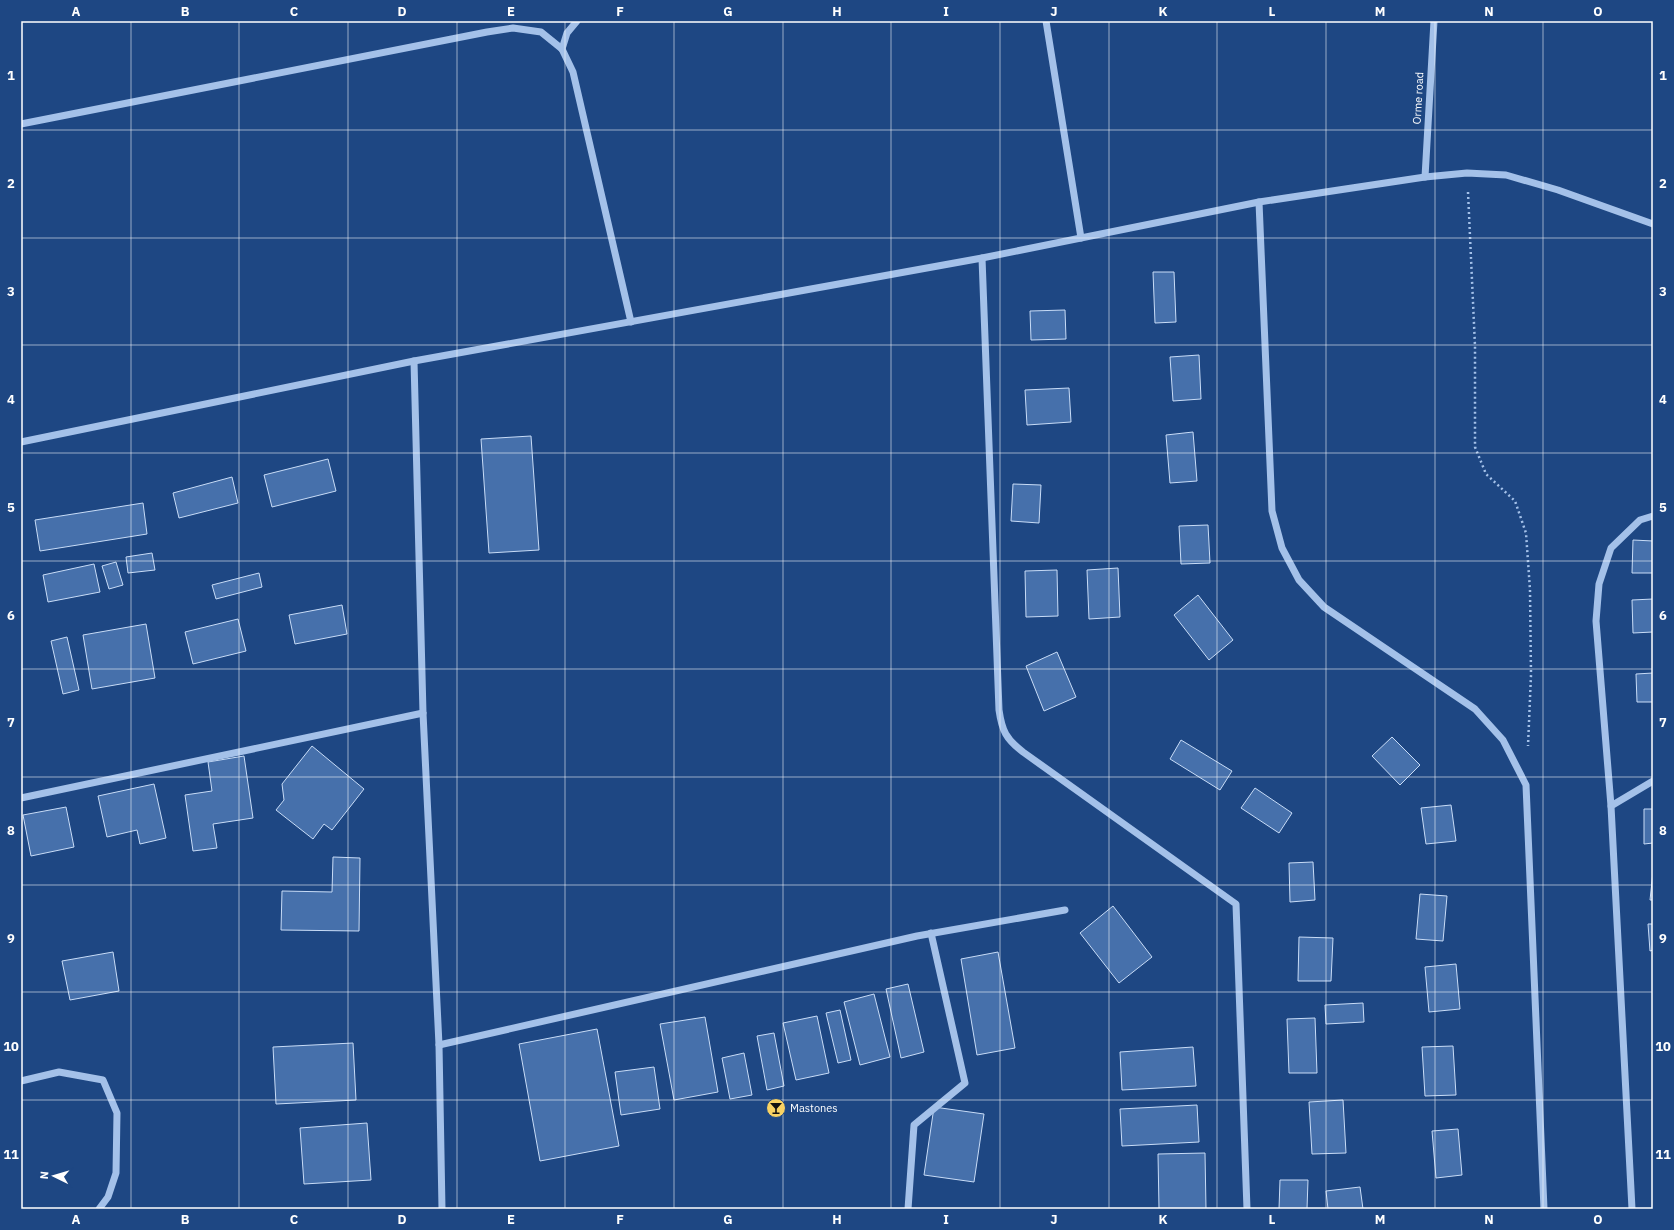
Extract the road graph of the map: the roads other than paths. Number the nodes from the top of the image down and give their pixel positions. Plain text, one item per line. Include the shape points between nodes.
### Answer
1 (577, 21) edge
2 (1046, 21) edge
3 (1434, 21) edge
4 (562, 49) junction
5 (21, 124) edge
6 (1425, 177) junction
7 (1259, 202) junction
8 (1653, 224) edge
9 (1081, 238) junction
10 (982, 258) junction
11 (631, 322) junction
12 (414, 361) junction
13 (21, 442) edge
14 (1653, 516) edge
15 (423, 713) junction
16 (1653, 781) edge
17 (21, 798) edge
18 (1611, 806) junction
19 (1065, 910) dead end
20 (931, 933) junction
21 (439, 1045) junction
22 (21, 1081) edge
23 (98, 1209) edge
24 (442, 1209) edge
25 (908, 1209) edge
26 (1247, 1209) edge
27 (1544, 1209) edge
28 (1632, 1209) edge

1 - 4 street via 567,33
2 - 9 street
3 - 6 street, Orme road
4 - 5 street via 541,32 513,28
4 - 11 street via 573,72
6 - 7 street
6 - 8 street via 1467,173 1506,175 1558,190
7 - 9 street
7 - 27 street via 1272,511 1282,548 1299,580 1324,607 1475,709 1503,740 1526,785
9 - 10 street
10 - 11 street
10 - 26 street via 1002,726 1010,741 1023,752 1236,904
11 - 12 street
12 - 13 street
12 - 15 street
14 - 18 street via 1640,520 1611,548 1599,584 1596,621
15 - 17 street
15 - 21 street
16 - 18 street
18 - 28 street
19 - 20 street
20 - 21 street
20 - 25 street via 965,1083 914,1125
21 - 24 street
22 - 23 street via 59,1072 103,1080 116,1113 116,1173 108,1197

